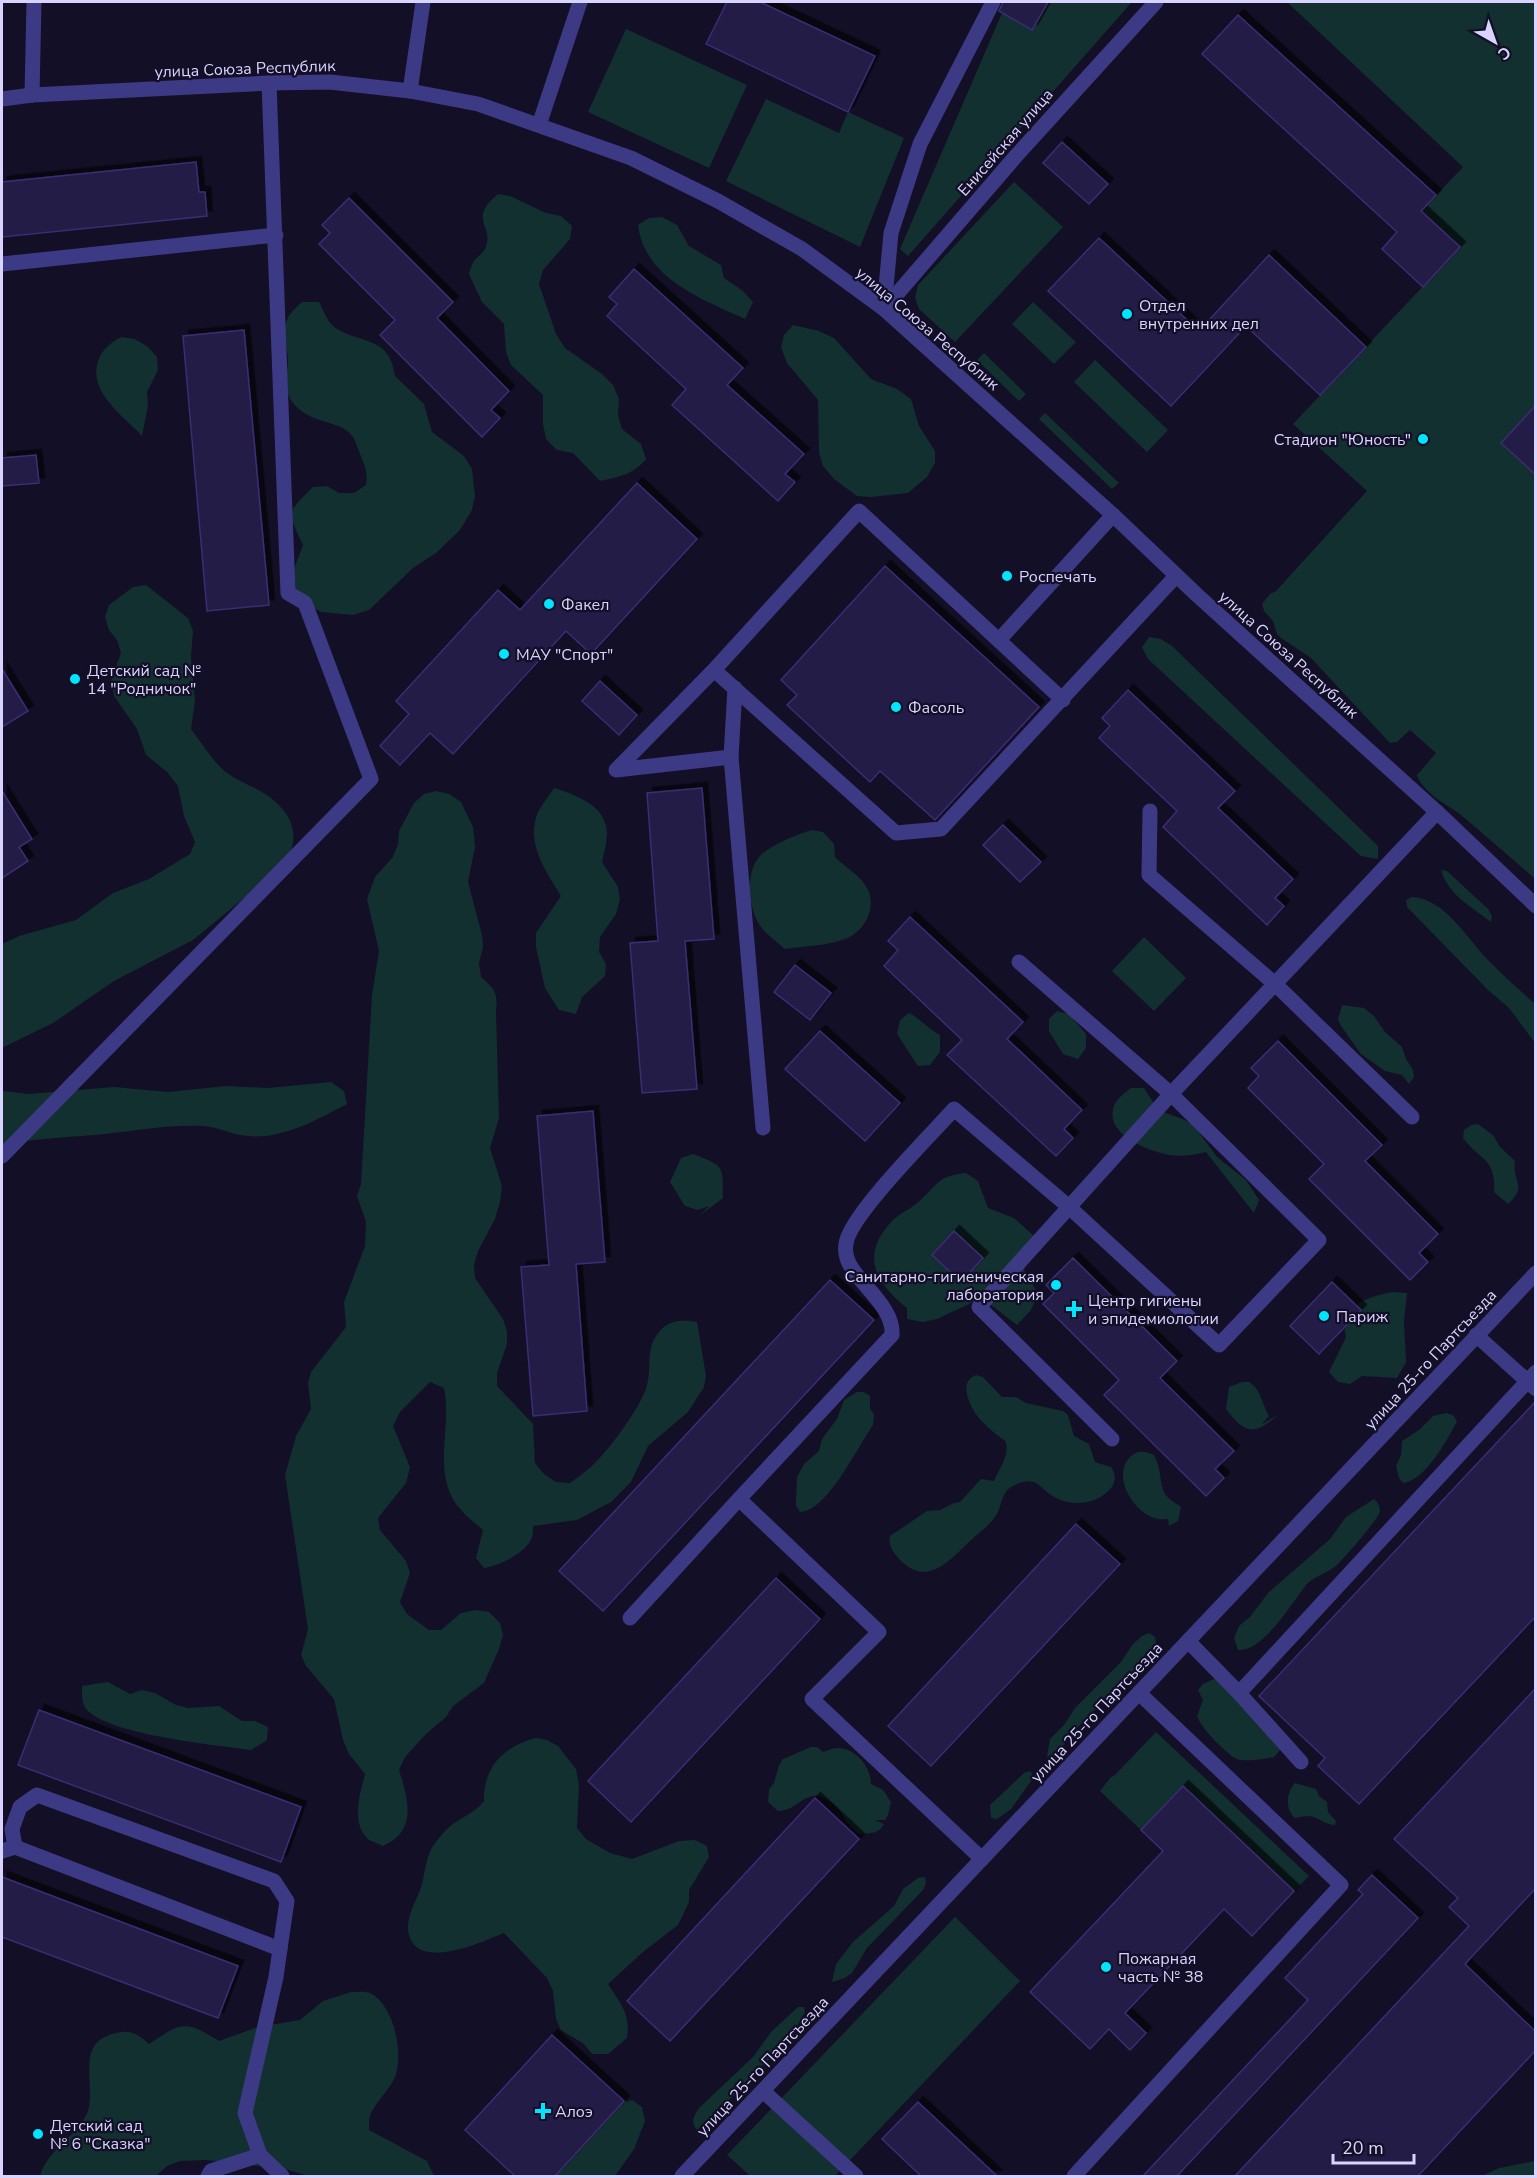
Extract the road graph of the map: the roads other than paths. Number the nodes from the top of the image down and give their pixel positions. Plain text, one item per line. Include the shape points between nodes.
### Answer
1 (34, 2) edge
2 (423, 2) edge
3 (580, 2) edge
4 (993, 2) edge
5 (1156, 2) edge
6 (269, 83) junction
7 (410, 91) junction
8 (32, 95) junction
9 (2, 99) edge
10 (539, 125) junction
11 (276, 235) junction
12 (2, 264) edge
13 (884, 309) junction
14 (1113, 515) junction
15 (1176, 576) junction
16 (999, 640) junction
17 (714, 670) junction
18 (735, 688) junction
19 (1063, 700) junction
20 (731, 757) junction
21 (1150, 811) dead end
22 (1437, 812) junction
23 (1536, 906) edge
24 (1019, 962) dead end
25 (1275, 984) junction
26 (1171, 1094) junction
27 (1412, 1117) dead end
28 (763, 1128) dead end
29 (2, 1156) edge
30 (1069, 1206) junction
31 (1536, 1273) edge
32 (1476, 1335) junction
33 (1533, 1381) edge
34 (1112, 1439) dead end
35 (739, 1499) junction
36 (630, 1618) dead end
37 (1188, 1641) junction
38 (1138, 1693) junction
39 (1239, 1693) junction
40 (1301, 1762) dead end
41 (8, 1849) edge
42 (982, 1859) junction
43 (280, 1948) junction
44 (763, 2091) junction
45 (260, 2155) junction
46 (208, 2176) edge
47 (282, 2176) edge
48 (682, 2176) edge
49 (856, 2176) edge
50 (1074, 2176) edge

1 - 8 street
2 - 7 street
3 - 10 street
4 - 13 street via 920,144 891,233
5 - 13 street, Енисейская улица
6 - 7 street, улица Союза Республик via 330,82
6 - 8 street, улица Союза Республик
6 - 11 street
7 - 10 street, улица Союза Республик via 478,104
8 - 9 street, улица Союза Республик
10 - 13 street, улица Союза Республик via 631,158 718,201 802,249
11 - 12 street
11 - 29 street via 288,593 305,603 371,779
13 - 14 street, улица Союза Республик
14 - 15 street, улица Союза Республик
14 - 16 street
15 - 19 street
15 - 22 street, улица Союза Республик
16 - 17 street via 859,511
16 - 19 street
17 - 18 street
17 - 20 street via 616,770
18 - 19 street via 896,833 941,829
18 - 20 street
20 - 28 street
21 - 25 street via 1149,875
22 - 23 street, улица Союза Республик
22 - 25 street
24 - 26 street
25 - 26 street
25 - 27 street
26 - 30 street
26 - 30 street via 1319,1240 1219,1345
30 - 34 street via 979,1307
30 - 35 street via 954,1109 863,1212 845,1242 849,1265 889,1316 892,1335
31 - 32 street, улица 25-го Партсъезда
32 - 33 street
32 - 37 street, улица 25-го Партсъезда
33 - 39 street
35 - 36 street
35 - 42 street via 879,1632 813,1699
37 - 38 street, улица 25-го Партсъезда
37 - 39 street
38 - 42 street, улица 25-го Партсъезда
38 - 50 street via 1341,1885
39 - 40 street
41 - 43 street
41 - 43 street via 20,1807 37,1795 274,1881 286,1901
42 - 44 street, улица 25-го Партсъезда
43 - 45 street via 245,2113
44 - 48 street, улица 25-го Партсъезда
44 - 49 street
45 - 46 street via 212,2171
45 - 47 street

